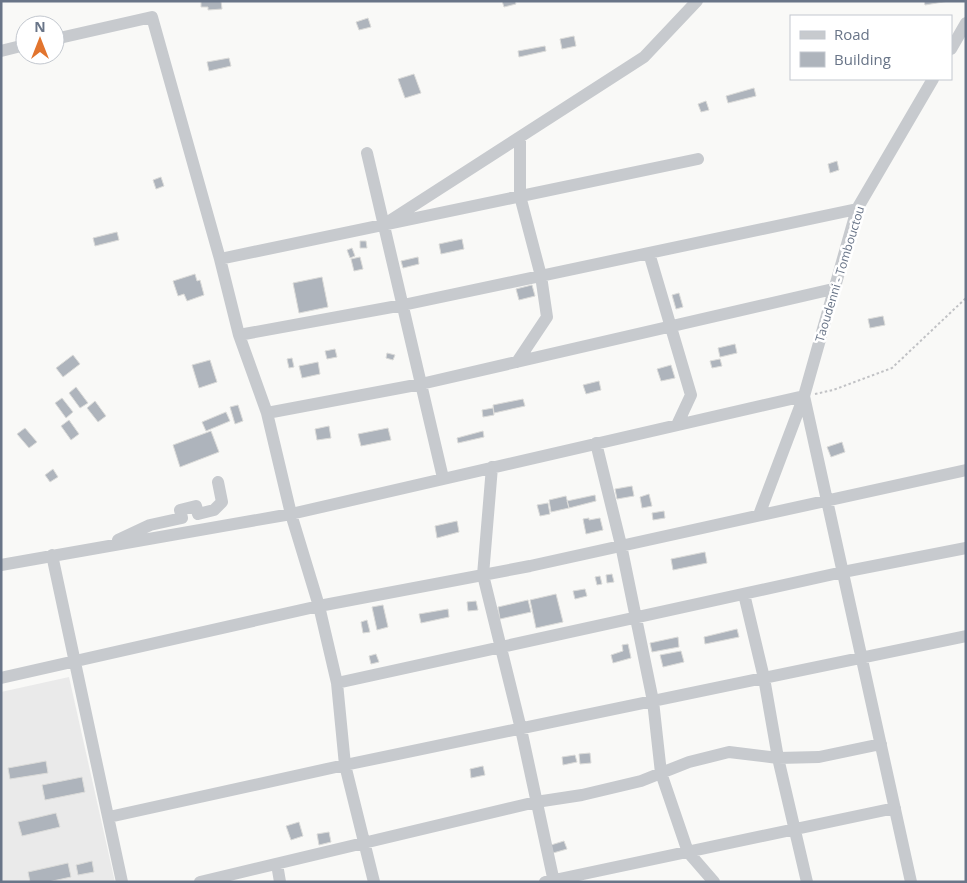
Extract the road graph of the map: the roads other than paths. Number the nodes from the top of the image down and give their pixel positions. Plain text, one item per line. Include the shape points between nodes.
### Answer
1 (697, 1) edge
2 (966, 23) edge
3 (65, 36) edge
4 (952, 46) edge
5 (15, 48) edge
6 (1, 51) edge
7 (932, 80) edge
8 (520, 137) junction
9 (367, 153) dead end
10 (698, 158) dead end
11 (520, 196) junction
12 (857, 209) junction
13 (384, 225) junction
14 (650, 253) junction
15 (220, 259) junction
16 (541, 276) junction
17 (833, 289) junction
18 (402, 305) junction
19 (672, 326) junction
20 (239, 335) junction
21 (517, 362) junction
22 (421, 384) junction
23 (804, 396) junction
24 (267, 413) junction
25 (677, 425) junction
26 (596, 443) junction
27 (492, 467) junction
28 (966, 470) edge
29 (443, 478) junction
30 (218, 482) dead end
31 (827, 500) junction
32 (291, 514) junction
33 (759, 515) junction
34 (104, 546) junction
35 (621, 546) junction
36 (966, 548) edge
37 (52, 555) junction
38 (1, 565) edge
39 (843, 572) junction
40 (483, 575) junction
41 (744, 594) junction
42 (320, 606) junction
43 (636, 618) junction
44 (966, 636) edge
45 (501, 647) junction
46 (862, 658) junction
47 (75, 662) junction
48 (1, 678) edge
49 (764, 678) junction
50 (337, 683) junction
51 (653, 701) junction
52 (521, 729) junction
53 (881, 744) junction
54 (778, 758) junction
55 (345, 765) junction
56 (661, 773) junction
57 (536, 802) junction
58 (895, 808) junction
59 (109, 817) junction
60 (795, 829) junction
61 (365, 844) junction
62 (688, 852) junction
63 (276, 864) junction
64 (551, 881) edge
65 (122, 882) edge
66 (202, 882) edge
67 (280, 882) edge
68 (374, 882) edge
69 (714, 882) edge
70 (807, 882) edge
71 (911, 882) edge

1 - 8 street via 644,57
2 - 4 street
3 - 15 street via 152,17
5 - 6 street
7 - 12 street, Taoudenni - Tombouctou
8 - 11 street
8 - 13 street
9 - 13 street
10 - 11 street
11 - 13 street
11 - 16 street
12 - 14 street
12 - 17 street, Taoudenni - Tombouctou
13 - 15 street
13 - 18 street
14 - 16 street
14 - 19 street
15 - 20 street
16 - 18 street
16 - 21 street via 547,317
17 - 19 street
17 - 23 street, Taoudenni - Tombouctou
18 - 20 street
18 - 22 street
19 - 21 street
19 - 25 street via 691,395
20 - 24 street
21 - 22 street
22 - 24 street
22 - 29 street
23 - 25 street
23 - 31 street
23 - 33 street, Taoudenni - Tombouctou
24 - 32 street
25 - 26 street
26 - 27 street
26 - 35 street
27 - 29 street
27 - 40 street
28 - 31 street
29 - 32 street
30 - 34 street via 222,502 214,510 198,514 196,506 180,510 182,518 150,525
31 - 33 street
31 - 39 street
32 - 34 street
32 - 42 street
33 - 35 street
34 - 37 street
35 - 40 street
35 - 43 street
36 - 39 street
37 - 38 street
37 - 47 street
39 - 41 street
39 - 46 street
40 - 42 street
40 - 45 street
41 - 43 street
41 - 49 street
42 - 47 street
42 - 50 street
43 - 45 street
43 - 51 street
44 - 46 street
45 - 50 street
45 - 52 street
46 - 49 street
46 - 53 street
47 - 48 street
47 - 59 street
49 - 51 street
49 - 54 street
50 - 55 street
51 - 52 street
51 - 56 street
52 - 55 street
52 - 57 street
53 - 54 street via 819,757
53 - 58 street
54 - 56 street via 729,752
54 - 60 street
55 - 59 street
55 - 61 street
56 - 57 street via 582,795
56 - 62 street
57 - 61 street
57 - 64 street
58 - 60 street
58 - 71 street
59 - 65 street
60 - 62 street
60 - 70 street
61 - 63 street
61 - 68 street
62 - 64 street
62 - 69 street
63 - 66 street
63 - 67 street

